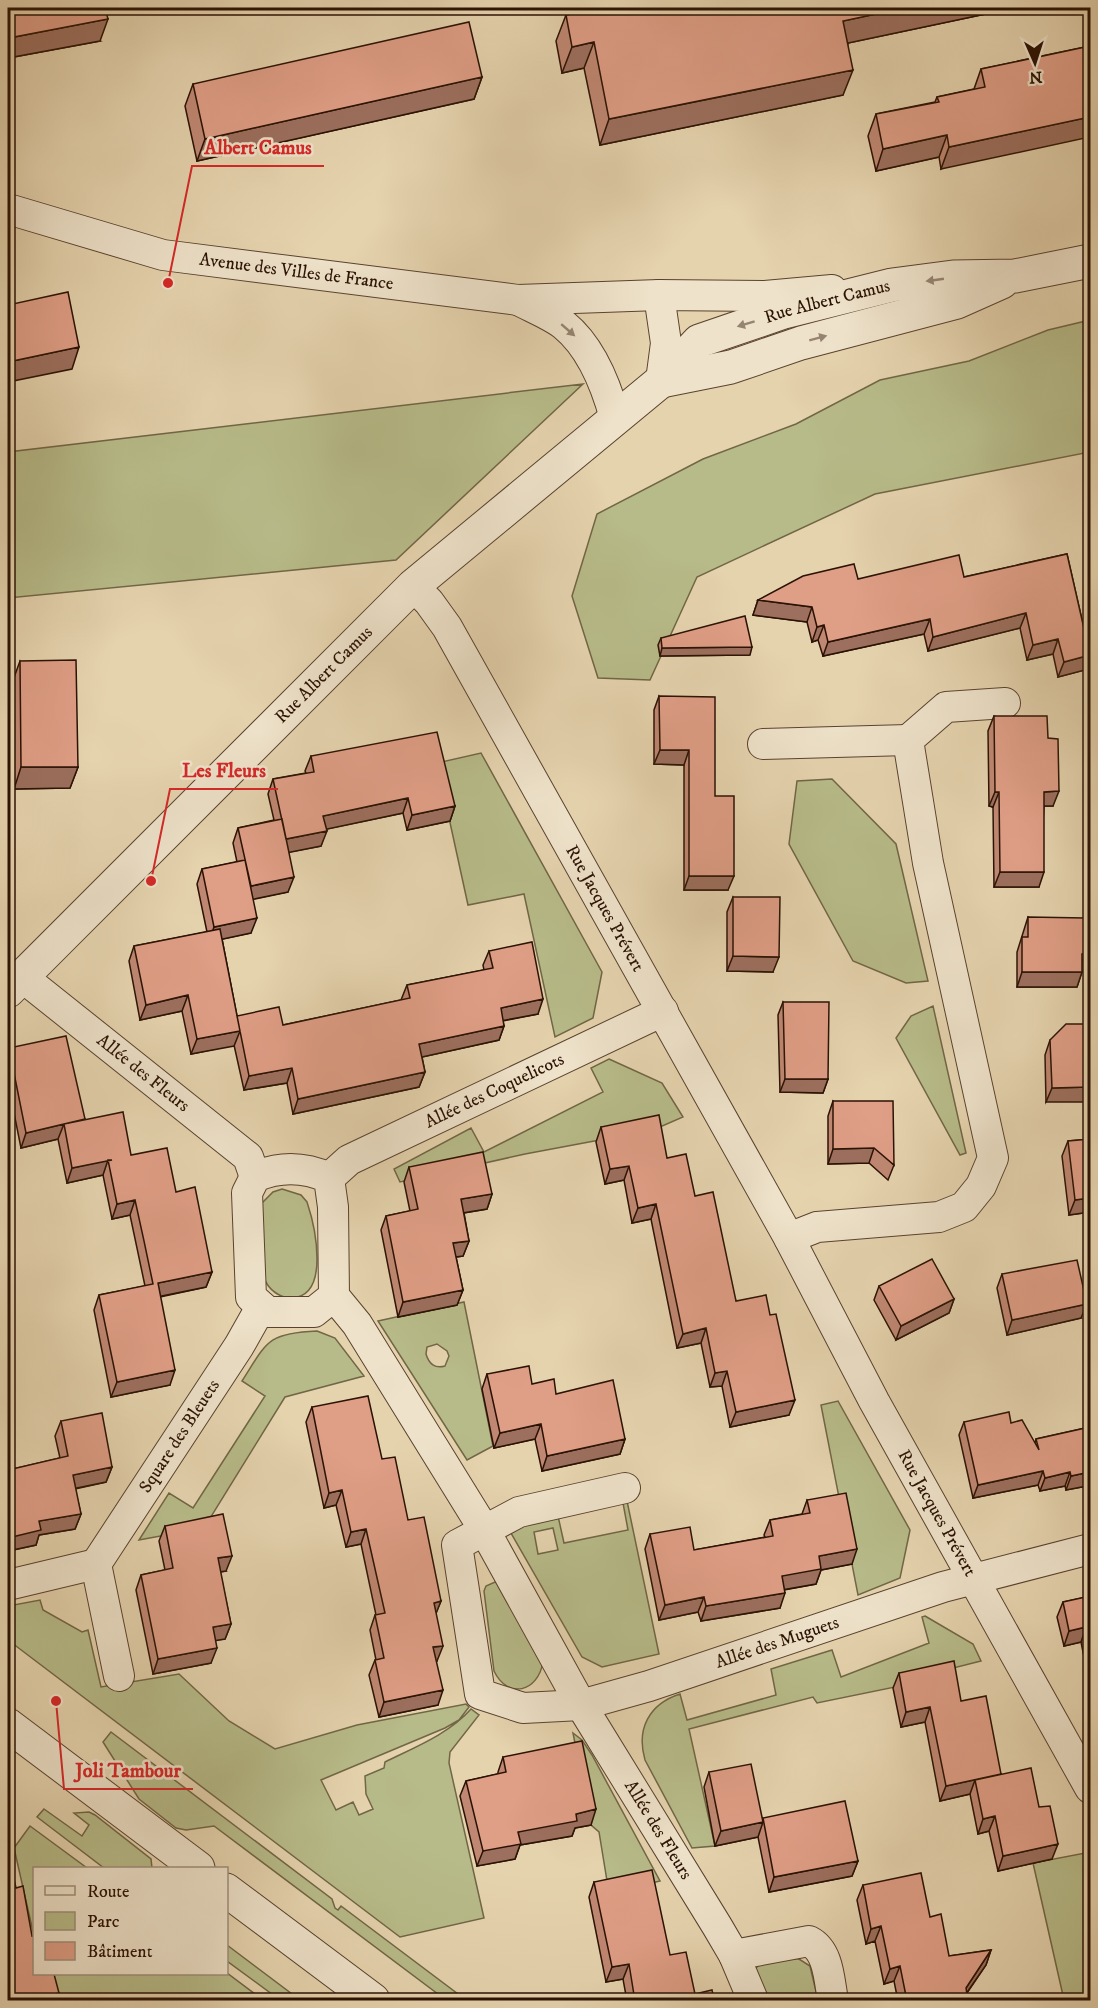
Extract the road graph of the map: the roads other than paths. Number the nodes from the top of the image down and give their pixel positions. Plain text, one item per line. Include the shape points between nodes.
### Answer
1 (8, 211) edge
2 (1090, 261) edge
3 (1015, 276) junction
4 (892, 285) junction
5 (659, 295) junction
6 (518, 300) junction
7 (661, 381) junction
8 (615, 418) junction
9 (413, 586) junction
10 (1005, 703) dead end
11 (908, 740) junction
12 (763, 744) dead end
13 (14, 983) edge
14 (663, 1011) junction
15 (255, 1177) junction
16 (330, 1178) junction
17 (789, 1238) junction
18 (334, 1296) junction
19 (261, 1307) junction
20 (625, 1488) dead end
21 (485, 1531) junction
22 (1090, 1549) edge
23 (96, 1564) junction
24 (972, 1578) junction
25 (8, 1585) edge
26 (119, 1676) dead end
27 (581, 1705) junction
28 (8, 1725) edge
29 (1090, 1788) edge
30 (195, 1867) edge
31 (228, 1892) edge
32 (734, 1955) junction
33 (373, 2001) edge
34 (753, 2001) edge
35 (833, 2001) edge

1 - 6 street, Avenue des Villes de France via 163,255
2 - 3 street, Rue Albert Camus
3 -> 4 street, Rue Albert Camus via 953,277
7 -> 3 street, Rue Albert Camus via 731,367 801,343 957,302
4 - 5 street, Avenue des Villes de France via 765,296
4 -> 7 street, Rue Albert Camus via 784,312 699,340
5 - 6 street, Avenue des Villes de France
5 - 7 street via 666,344
6 -> 8 street, Avenue des Villes de France via 562,324 580,340 607,389
7 - 8 street, Rue Albert Camus
8 - 9 street, Rue Albert Camus
9 - 13 street, Rue Albert Camus
9 - 14 street, Rue Jacques Prévert via 447,627
10 - 11 street via 946,707
11 - 12 street
11 - 17 street via 928,863 993,1158 981,1186 964,1207 939,1217 818,1227
13 - 15 street, Allée des Fleurs via 248,1157
14 - 16 street, Allée des Coquelicots via 349,1160
14 - 17 street, Rue Jacques Prévert
15 - 16 street via 271,1170 310,1169
15 - 19 street via 248,1193 251,1297
16 - 18 street
17 - 24 street, Rue Jacques Prévert
18 - 19 street via 314,1312 268,1312
18 - 21 street, Allée des Fleurs via 357,1324
19 - 23 street, Square des Bleuets
20 - 21 street via 519,1512
21 - 27 street, Allée des Fleurs
21 - 27 street via 456,1545 480,1694 523,1708
22 - 24 street, Allée des Muguets
23 - 25 street
23 - 26 street
24 - 27 street, Allée des Muguets
24 - 29 street, Rue Jacques Prévert
27 - 32 street, Allée des Fleurs
28 - 30 street
31 - 33 street
32 - 34 street, Allée des Fleurs
32 - 35 street via 809,1941 819,1946 823,1954

